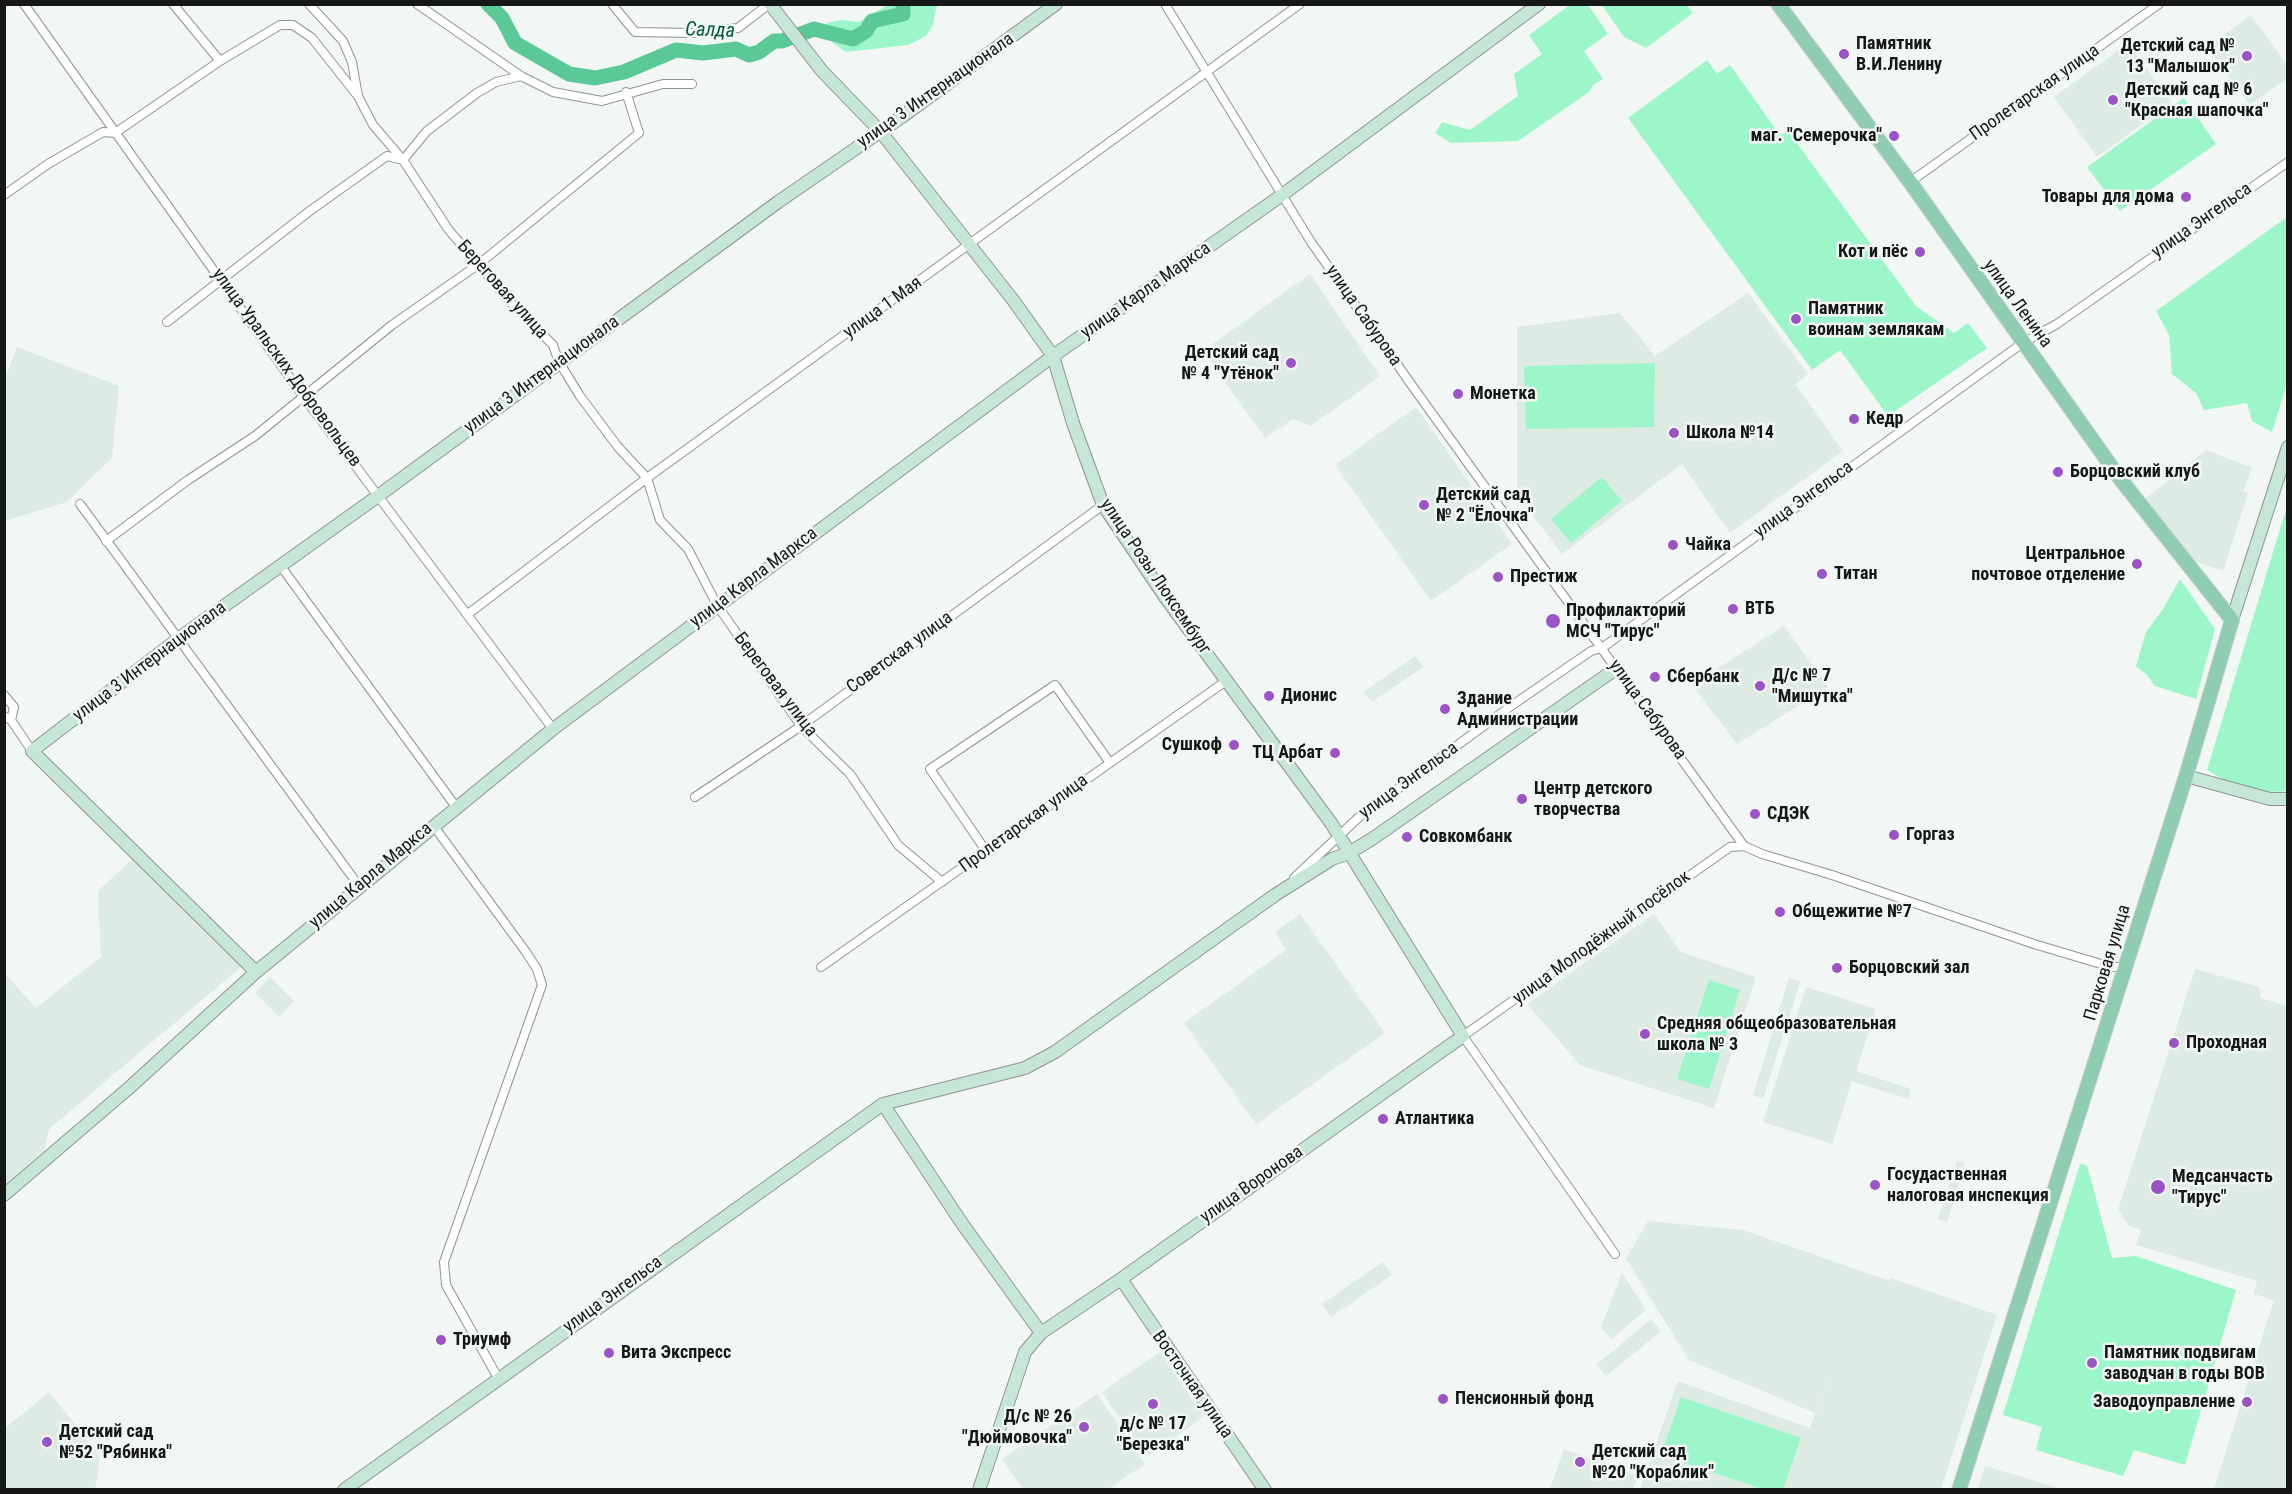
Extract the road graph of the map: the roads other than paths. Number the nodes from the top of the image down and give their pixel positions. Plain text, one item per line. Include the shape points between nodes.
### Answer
1 (24, 4) edge
2 (173, 4) edge
3 (309, 4) edge
4 (417, 4) edge
5 (612, 4) edge
6 (769, 4) edge
7 (1056, 4) edge
8 (1165, 4) edge
9 (1300, 4) edge
10 (1539, 4) edge
11 (1778, 4) edge
12 (2159, 4) edge
13 (220, 62) junction
14 (1207, 74) junction
15 (521, 76) junction
16 (692, 84) dead end
17 (626, 92) junction
18 (358, 96) junction
19 (880, 131) junction
20 (115, 133) junction
21 (404, 160) junction
22 (2288, 162) edge
23 (1910, 182) junction
24 (4, 195) edge
25 (1282, 195) junction
26 (968, 245) junction
27 (479, 264) junction
28 (223, 279) junction
29 (167, 322) dead end
30 (2024, 342) junction
31 (1053, 356) junction
32 (559, 363) junction
33 (303, 396) junction
34 (2288, 447) edge
35 (647, 478) junction
36 (378, 496) junction
37 (80, 504) dead end
38 (1103, 505) junction
39 (106, 541) junction
40 (280, 566) junction
41 (717, 605) junction
42 (468, 614) junction
43 (2232, 620) junction
44 (178, 639) junction
45 (1602, 648) junction
46 (1617, 668) junction
47 (1226, 681) junction
48 (4, 695) edge
49 (8, 718) edge
50 (801, 726) junction
51 (553, 729) junction
52 (32, 751) junction
53 (1110, 763) junction
54 (2186, 776) junction
55 (695, 797) dead end
56 (2288, 799) edge
57 (456, 807) junction
58 (433, 825) junction
59 (1338, 835) junction
60 (1744, 846) junction
61 (986, 851) junction
62 (1349, 853) junction
63 (942, 882) junction
64 (359, 886) junction
65 (1275, 895) junction
66 (821, 967) dead end
67 (2125, 967) junction
68 (256, 972) junction
69 (1463, 1036) junction
70 (883, 1104) junction
71 (4, 1195) edge
72 (1615, 1254) dead end
73 (1121, 1279) junction
74 (1041, 1333) junction
75 (498, 1378) junction
76 (344, 1490) edge
77 (979, 1490) edge
78 (1265, 1490) edge
79 (1959, 1490) edge

1 - 20 street, улица Уральских Добровольцев
2 - 13 street
3 - 18 street, Береговая улица via 343,41 352,62
4 - 15 street
5 - 6 street via 635,32 693,33 738,28
6 - 19 street, улица Розы Люксембург via 822,71
7 - 19 street, улица 3 Интернационала
8 - 14 street, улица Сабурова
9 - 14 street, улица 1 Мая
10 - 25 street, улица Карла Маркса
11 - 23 main road, улица Ленина
12 - 23 street, Пролетарская улица
13 - 18 street, Береговая улица via 280,25 294,26 312,38
13 - 20 street, Береговая улица
14 - 25 street, улица Сабурова
14 - 26 street, улица 1 Мая
15 - 17 street via 553,92 602,101
15 - 21 street via 496,82 477,93 427,131
16 - 17 street via 663,84
17 - 27 street via 639,133
18 - 21 street, Береговая улица via 373,125
19 - 26 street, улица Розы Люксембург
19 - 32 street, улица 3 Интернационала
20 - 24 street, Береговая улица via 103,132
20 - 28 street, улица Уральских Добровольцев
21 - 27 street, Береговая улица via 448,229
21 - 28 street via 387,156
22 - 30 street, улица Энгельса via 2057,324
23 - 30 main road, улица Ленина
25 - 31 street, улица Карла Маркса
25 - 45 street, улица Сабурова via 1418,394
26 - 31 street, улица Розы Люксембург
26 - 35 street, улица 1 Мая
27 - 32 street, Береговая улица via 513,306 553,345
27 - 33 street via 392,325
28 - 29 street
28 - 33 street, улица Уральских Добровольцев
30 - 43 main road, улица Ленина via 2128,489
30 - 45 street, улица Энгельса
31 - 38 street, улица Розы Люксембург
31 - 41 street, улица Карла Маркса
32 - 35 street, Береговая улица via 618,447
32 - 36 street, улица 3 Интернационала
33 - 36 street, улица Уральских Добровольцев
33 - 39 street via 255,436
34 - 43 street, Парковая улица
35 - 41 street, Береговая улица via 660,520 688,549
35 - 42 street, улица 1 Мая
36 - 40 street, улица 3 Интернационала
36 - 42 street, улица Уральских Добровольцев
37 - 39 street
38 - 47 street, улица Розы Люксембург
38 - 50 street, Советская улица
39 - 44 street
40 - 44 street, улица 3 Интернационала
40 - 57 street
41 - 50 street, Береговая улица
41 - 51 street, улица Карла Маркса
42 - 51 street, улица Уральских Добровольцев
43 - 54 main road, Парковая улица
44 - 52 street, улица 3 Интернационала
44 - 64 street
45 - 46 street, улица Сабурова
45 - 59 street, улица Энгельса via 1591,651 1511,706
46 - 60 street, улица Сабурова
46 - 62 street, улица Энгельса
47 - 53 street, Пролетарская улица
47 - 59 street, улица Розы Люксембург
48 - 49 street via 14,707
49 - 52 street
50 - 55 street, Советская улица
50 - 63 street, Береговая улица via 850,774 898,845
51 - 57 street, улица Карла Маркса
52 - 68 street
53 - 61 street, Пролетарская улица
53 - 61 street via 1055,685 930,769
54 - 56 street via 2270,799
54 - 67 main road, Парковая улица
57 - 58 street, улица Карла Маркса
58 - 64 street, улица Карла Маркса
58 - 75 street via 526,952 542,984 444,1262 446,1285
59 - 62 street, улица Розы Люксембург
59 - 65 street, улица Энгельса
60 - 67 street via 2034,944 2111,967
60 - 69 street, улица Молодёжный посёлок via 1730,847
61 - 63 street, Пролетарская улица
62 - 65 street, улица Энгельса
62 - 69 street, улица Розы Люксембург
63 - 66 street, Пролетарская улица
64 - 68 street, улица Карла Маркса
65 - 70 street, улица Энгельса via 1045,1058 1015,1071
67 - 79 main road, Парковая улица
68 - 71 street, улица Карла Маркса
69 - 72 street
69 - 73 street, улица Воронова
70 - 74 street
70 - 75 street, улица Энгельса
73 - 74 street, улица Воронова
73 - 78 street, Восточная улица
74 - 77 street, улица Воронова via 1025,1352
75 - 76 street, улица Энгельса

